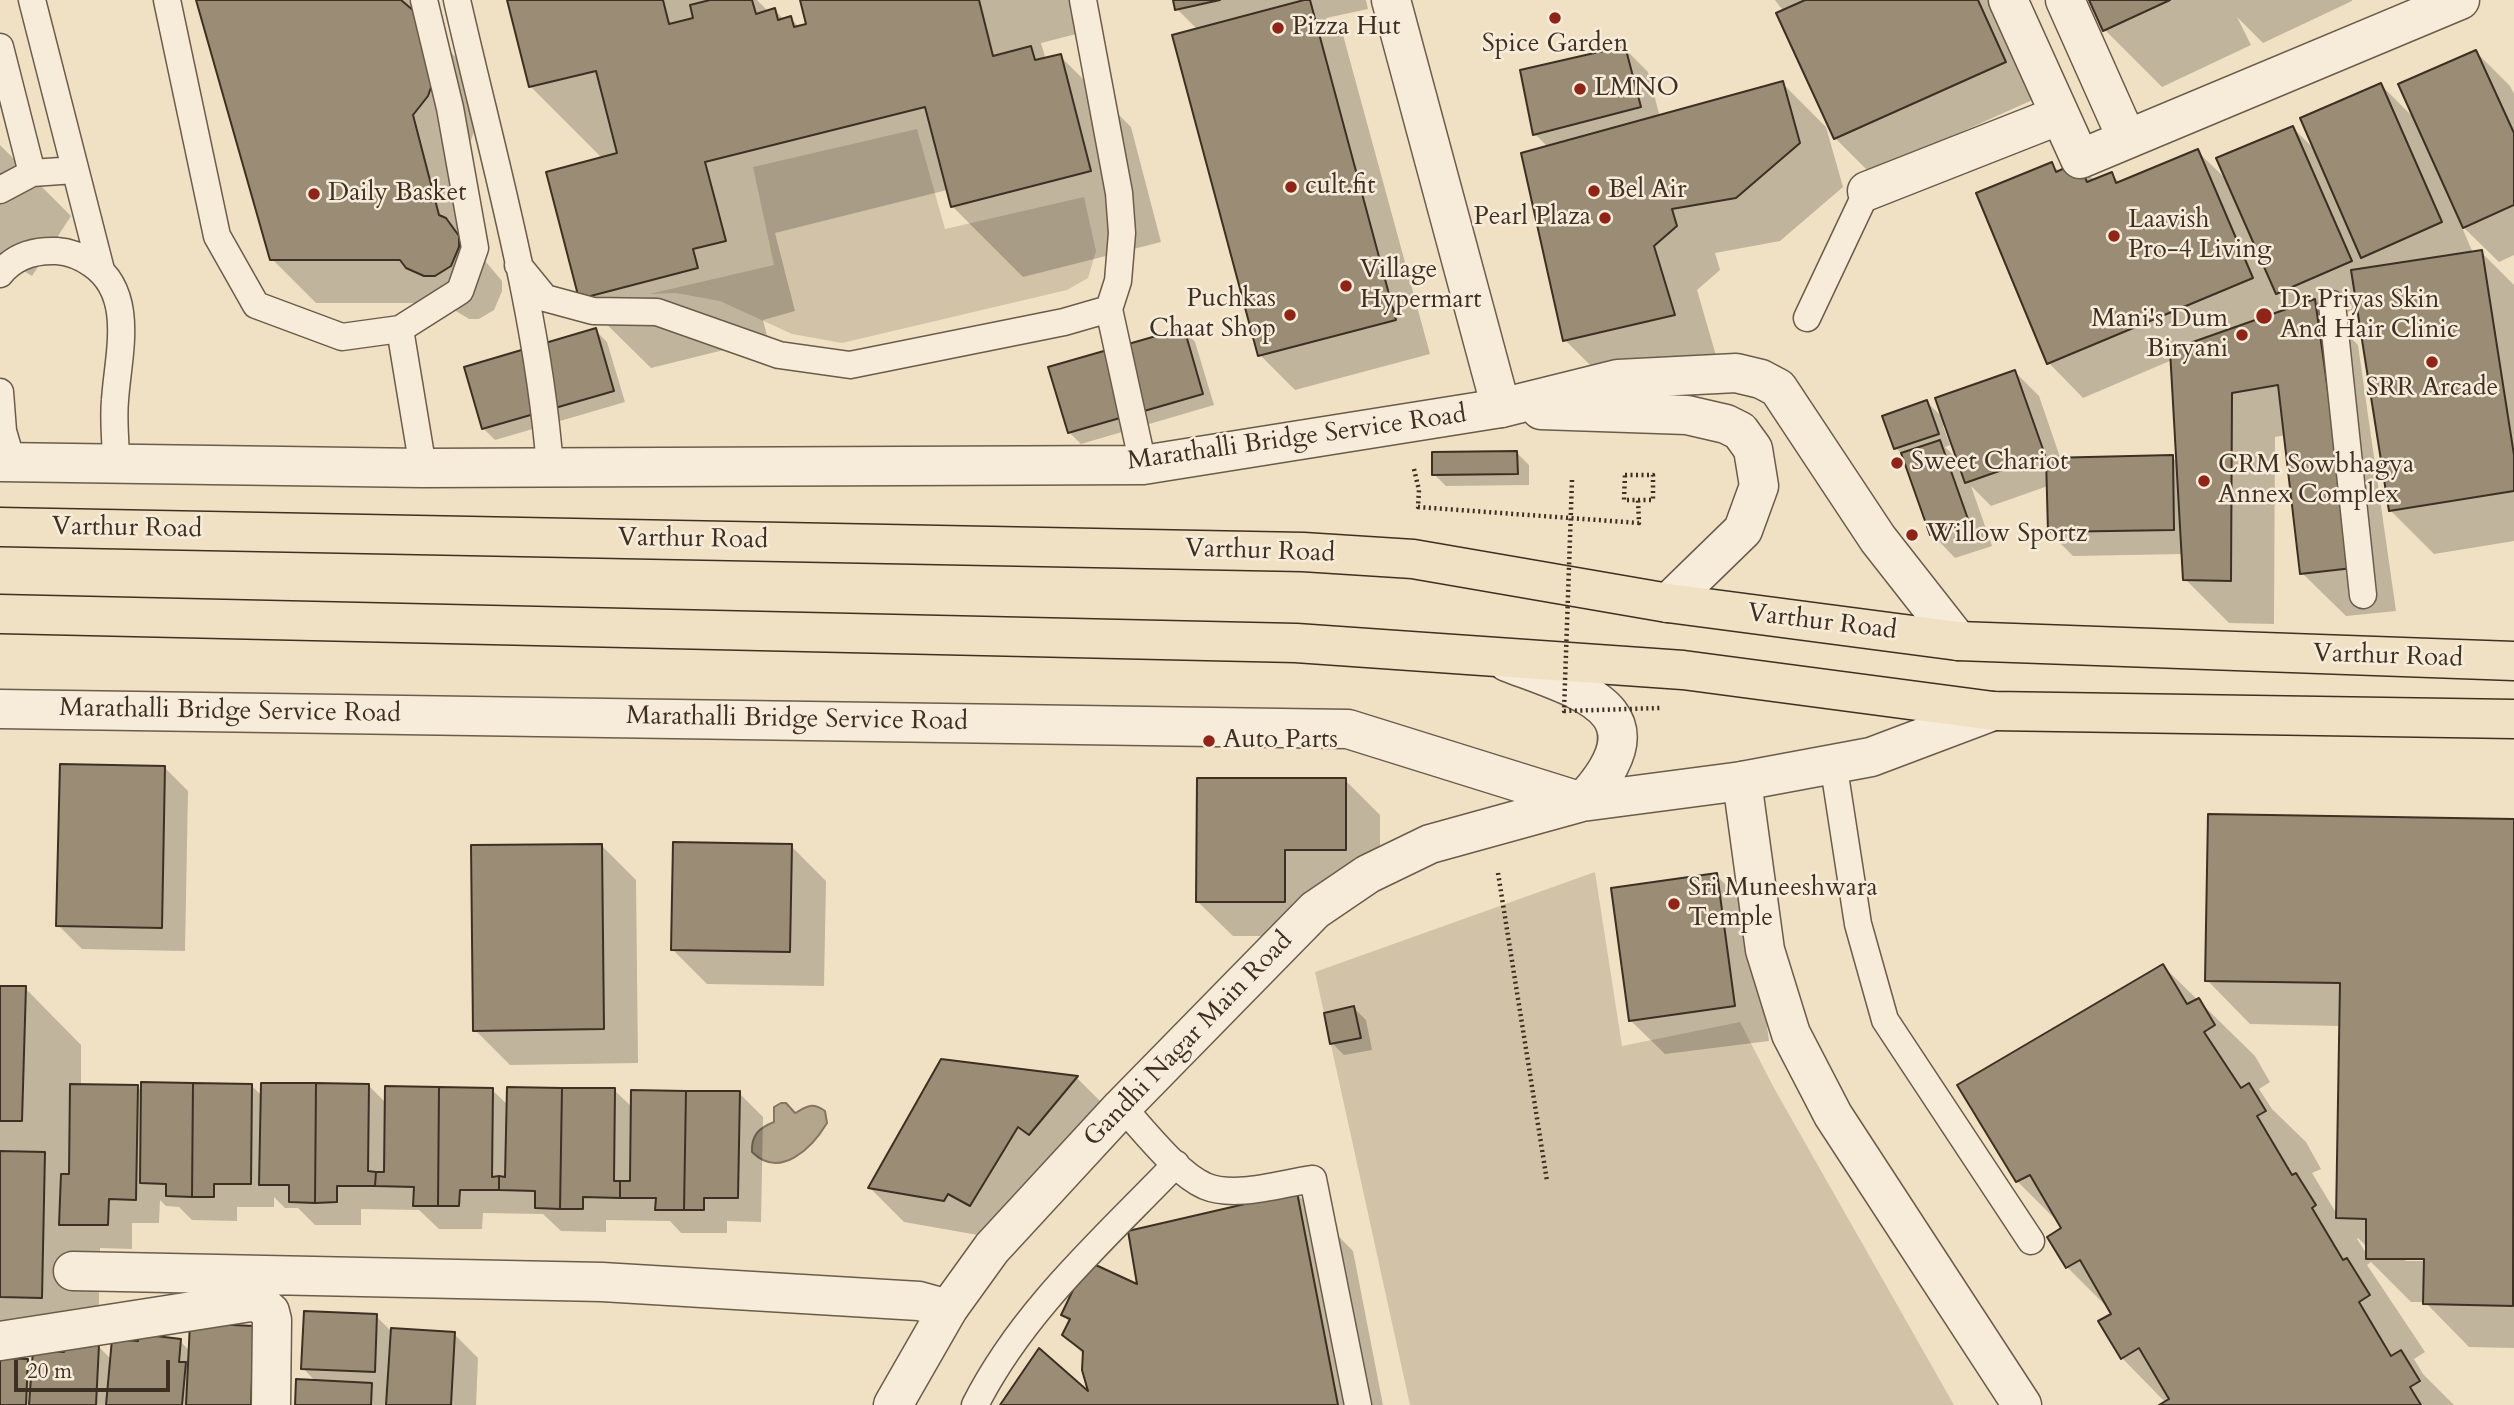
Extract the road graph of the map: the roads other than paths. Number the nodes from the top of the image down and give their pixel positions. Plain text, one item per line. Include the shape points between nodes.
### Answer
1 (32, 0) edge
2 (167, 0) edge
3 (424, 0) edge
4 (457, 0) edge
5 (1083, 0) edge
6 (1391, 0) edge
7 (2008, 0) edge
8 (2065, 0) edge
9 (2460, 0) edge
10 (2382, 15) edge
11 (0, 47) edge
12 (2060, 115) junction
13 (2127, 139) junction
14 (75, 170) junction
15 (32, 173) junction
16 (0, 190) edge
17 (1867, 191) joint
18 (518, 265) junction
19 (101, 270) junction
20 (0, 274) edge
21 (2332, 304) dead end
22 (1109, 309) junction
23 (1807, 318) dead end
24 (400, 329) junction
25 (0, 392) edge
26 (1501, 408) junction
27 (6, 462) edge
28 (116, 464) junction
29 (1143, 465) junction
30 (424, 468) junction
31 (551, 468) junction
32 (0, 527) edge
33 (2363, 595) dead end
34 (1668, 603) junction
35 (0, 614) edge
36 (1958, 641) junction
37 (1495, 657) junction
38 (2514, 661) edge
39 (0, 709) edge
40 (1993, 711) junction
41 (2514, 719) edge
42 (1833, 762) junction
43 (1742, 782) junction
44 (1582, 802) junction
45 (1122, 1107) junction
46 (1176, 1164) junction
47 (2031, 1241) dead end
48 (73, 1271) dead end
49 (948, 1309) junction
50 (0, 1341) edge
51 (271, 1405) edge
52 (893, 1405) edge
53 (975, 1405) edge
54 (1358, 1405) edge
55 (2022, 1405) edge

1 - 14 lane
2 - 24 lane via 217,236 256,305 342,337
3 - 24 lane via 450,108 475,248 460,291
4 - 18 lane
5 - 22 lane via 1119,192 1118,281
6 - 26 street
7 - 12 street
8 - 13 street
9 - 10 street
10 - 13 street
11 - 15 lane
12 - 13 street via 2080,159
12 - 17 street
14 - 15 lane
14 - 19 lane
15 - 16 lane
17 - 23 lane
18 - 22 lane via 545,298 593,311 657,312 779,355 850,365
18 - 31 lane via 547,413
19 - 20 lane via 62,251 41,251 20,257
19 - 28 lane via 119,304 121,323 114,403
21 - 33 lane
22 - 29 lane
24 - 30 lane
25 - 27 lane
26 - 29 street, Marathalli Bridge Service Road
26 - 34 street, Marathalli Bridge Service Road via 1687,415 1740,431 1753,449 1759,486 1753,508 1743,530
26 - 36 street, Marathalli Bridge Service Road via 1618,379 1696,373 1736,373 1761,379 1778,388 1792,406 1878,539
27 - 28 street, Marathalli Bridge Service Road
28 - 30 street, Marathalli Bridge Service Road
29 - 31 street, Marathalli Bridge Service Road
30 - 31 street, Marathalli Bridge Service Road
32 - 34 main road, Varthur Road via 1303,552 1413,559
34 - 36 main road, Varthur Road
35 - 37 main road via 1296,643
36 - 38 main road, Varthur Road
37 - 40 main road via 1683,670
37 - 44 street via 1587,692 1604,705 1615,722 1618,746 1612,765
39 - 44 street, Marathalli Bridge Service Road via 1348,729
40 - 41 main road
40 - 42 street, Marathalli Bridge Service Road via 1871,757
42 - 43 street, Marathalli Bridge Service Road
42 - 47 lane via 1858,924 1885,1020
43 - 44 street, Marathalli Bridge Service Road
43 - 55 street via 1765,950 1791,1034 1833,1115
44 - 45 street, Gandhi Nagar Main Road via 1430,844 1368,874 1315,910
45 - 46 lane
45 - 49 street, Gandhi Nagar Main Road via 992,1248
46 - 53 lane via 1032,1314
46 - 54 lane via 1205,1186 1235,1191 1313,1179
48 - 49 street via 603,1282 919,1301
49 - 52 street, Gandhi Nagar Main Road
50 - 51 street via 257,1301 272,1320

